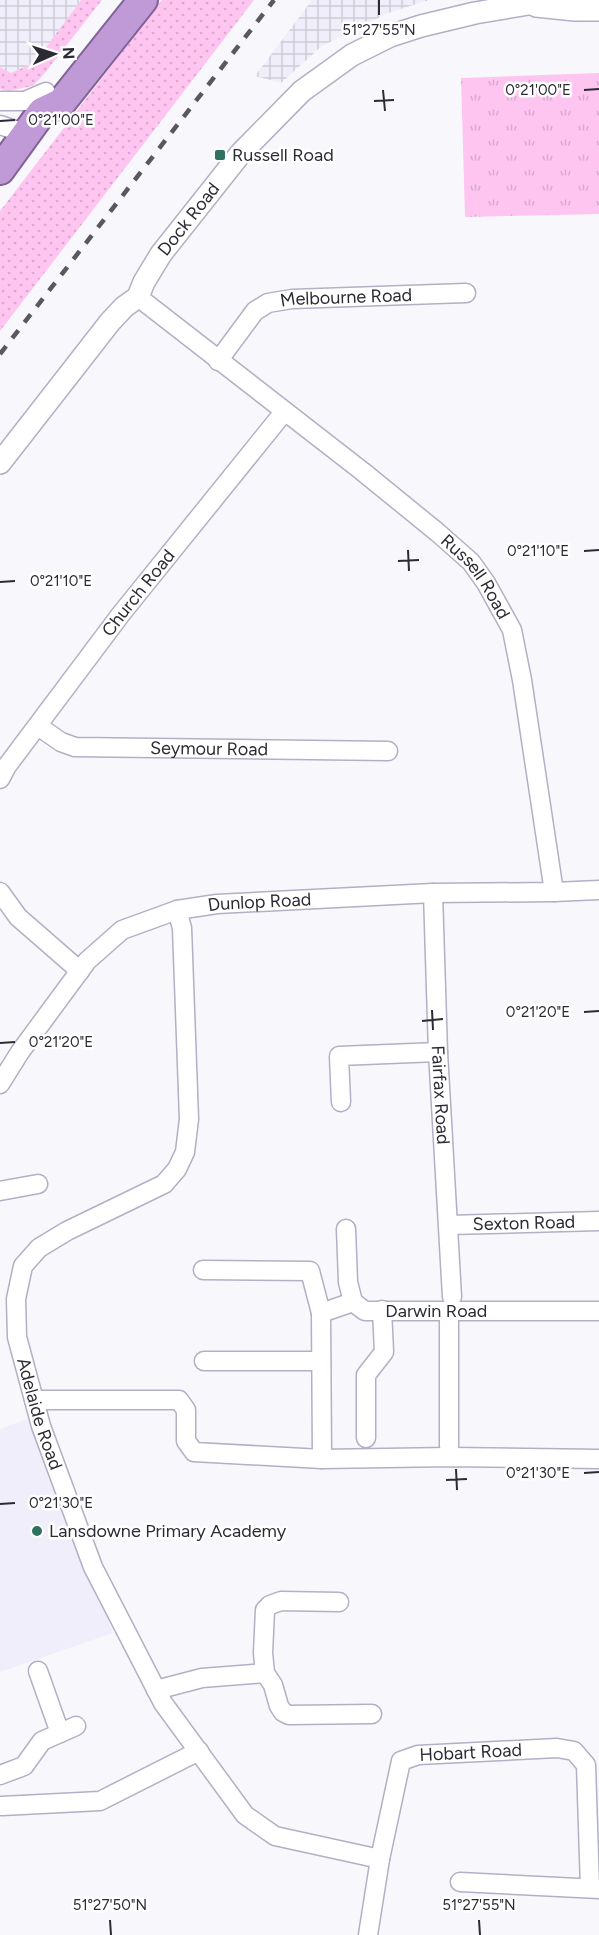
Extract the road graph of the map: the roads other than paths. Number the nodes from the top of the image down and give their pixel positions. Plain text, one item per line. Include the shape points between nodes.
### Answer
1 (119, 0) edge
2 (143, 0) edge
3 (552, 0) edge
4 (530, 5) junction
5 (599, 10) edge
6 (0, 101) edge
7 (29, 116) edge
8 (0, 170) edge
9 (466, 292) dead end
10 (138, 297) junction
11 (218, 361) junction
12 (284, 412) junction
13 (0, 463) edge
14 (38, 726) junction
15 (388, 751) dead end
16 (0, 779) edge
17 (599, 890) edge
18 (554, 892) junction
19 (433, 893) junction
20 (1, 896) edge
21 (177, 910) junction
22 (80, 971) junction
23 (438, 1052) junction
24 (0, 1084) edge
25 (341, 1102) dead end
26 (38, 1184) dead end
27 (0, 1191) edge
28 (599, 1221) edge
29 (448, 1225) junction
30 (346, 1229) dead end
31 (202, 1270) dead end
32 (353, 1302) junction
33 (450, 1304) junction
34 (382, 1310) junction
35 (599, 1311) edge
36 (321, 1313) junction
37 (204, 1361) dead end
38 (321, 1361) junction
39 (34, 1400) junction
40 (366, 1438) dead end
41 (449, 1446) dead end
42 (322, 1459) junction
43 (599, 1459) edge
44 (339, 1602) dead end
45 (38, 1671) dead end
46 (265, 1673) junction
47 (156, 1690) junction
48 (372, 1714) dead end
49 (198, 1751) junction
50 (0, 1775) edge
51 (2, 1806) dead end
52 (380, 1859) junction
53 (460, 1882) dead end
54 (594, 1889) edge
55 (368, 1935) edge

1 - 7 highway
2 - 7 highway via 61,103
3 - 4 street, Dock Road
4 - 5 street, Dock Road
4 - 10 street, Dock Road via 475,13 390,36 352,55 303,91 241,153 189,216 161,254
6 - 7 street via 25,101
7 - 8 highway
9 - 11 street, Melbourne Road via 268,303 255,311
10 - 11 street, Russell Road
10 - 13 street, Dock Road via 110,322
11 - 12 street, Russell Road
12 - 14 street, Church Road via 121,614
12 - 18 street, Russell Road via 471,562 497,601 512,630 522,680
14 - 15 street, Seymour Road via 75,747
14 - 16 street, Church Road
17 - 18 street, Dunlop Road
18 - 19 street, Dunlop Road
19 - 21 street, Dunlop Road via 217,904
19 - 23 street, Fairfax Road
20 - 22 street via 18,917
21 - 22 street, Dunlop Road via 122,930
21 - 39 street, Adelaide Road via 182,928 189,1119 185,1152 164,1184 67,1231 39,1248 23,1266 16,1299 17,1337
22 - 24 street, Dunlop Road
23 - 25 street via 339,1056
23 - 29 street, Fairfax Road
26 - 27 street
28 - 29 street, Sexton Road
29 - 33 street, Fairfax Road
30 - 32 street via 348,1282
31 - 36 street via 310,1271
32 - 34 street, Darwin Road via 365,1311
32 - 36 street
33 - 34 street, Darwin Road
33 - 35 street, Darwin Road
33 - 41 street, Fairfax Road
34 - 40 street via 384,1352 366,1375
36 - 38 street
37 - 38 street
38 - 42 street
39 - 42 street via 178,1400 186,1410 186,1441 194,1452
39 - 47 street, Adelaide Road via 93,1567
42 - 43 street
44 - 46 street via 281,1601 270,1605 263,1627
45 - 50 street via 68,1730 42,1741 24,1766
46 - 47 street via 202,1678
46 - 48 street via 282,1712 289,1715
47 - 49 street, Adelaide Road
49 - 51 street via 100,1801
49 - 52 street, Adelaide Road via 245,1815 275,1836
52 - 54 street, Hobart Road via 401,1761 418,1755 557,1748 574,1751 586,1765
52 - 55 street, Hobart Road
53 - 54 street, Hobart Road

